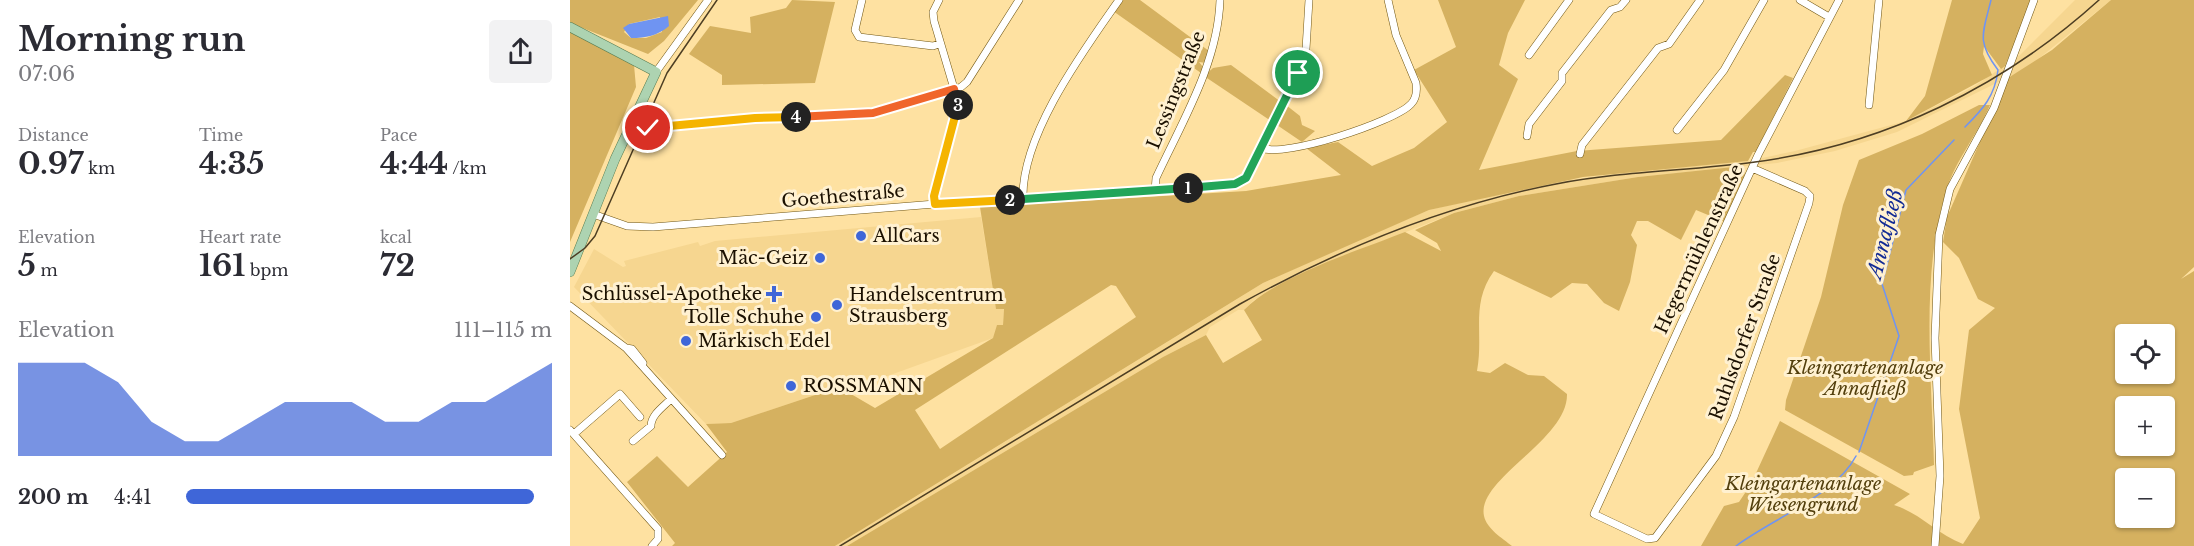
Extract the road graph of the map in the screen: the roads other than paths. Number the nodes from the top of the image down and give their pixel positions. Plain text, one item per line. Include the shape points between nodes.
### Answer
1 (708, 0) edge
2 (862, 0) edge
3 (939, 0) edge
4 (1019, 0) edge
5 (1119, 0) edge
6 (1220, 0) edge
7 (1309, 0) edge
8 (1388, 0) edge
9 (1569, 0) edge
10 (1626, 0) edge
11 (1700, 0) edge
12 (1764, 0) edge
13 (1800, 0) edge
14 (1839, 0) edge
15 (1878, 0) edge
16 (2034, 0) edge
17 (1829, 17) junction
18 (570, 27) edge
19 (939, 44) junction
20 (1529, 55) dead end
21 (656, 72) junction
22 (954, 89) junction
23 (1869, 105) dead end
24 (632, 122) junction
25 (1677, 130) dead end
26 (1527, 136) dead end
27 (1262, 148) junction
28 (1580, 153) dead end
29 (1752, 168) junction
30 (1155, 191) junction
31 (1023, 199) junction
32 (935, 204) junction
33 (593, 214) junction
34 (570, 272) edge
35 (570, 306) edge
36 (671, 399) junction
37 (640, 417) dead end
38 (572, 432) edge
39 (633, 441) dead end
40 (722, 455) dead end
41 (1594, 513) joint
42 (652, 546) edge
43 (1935, 546) edge

1 - 21 street
2 - 19 street via 855,30 859,37
3 - 19 street via 933,16
4 - 22 street via 968,82
5 - 31 street via 1045,118 1030,156
6 - 30 street, Lessingstraße via 1211,55 1156,178
7 - 27 street via 1303,58
8 - 27 street via 1396,35 1416,83 1410,106 1366,127 1318,142 1272,152
9 - 20 street
10 - 26 street via 1611,10 1562,73 1562,81 1529,124
11 - 28 street via 1669,44 1658,48 1582,145
12 - 25 street via 1724,70
13 - 17 street
14 - 17 street, Hegermühlenstraße
15 - 23 street
16 - 43 street via 1994,108 1950,189 1937,245 1935,364 1940,476
17 - 29 street, Hegermühlenstraße
18 - 21 main road
19 - 22 street
21 - 24 main road
22 - 24 street via 909,105 850,116 755,118 648,128
22 - 32 street via 957,109
24 - 33 main road
27 - 30 street, Goethestraße via 1240,183
29 - 41 street, Hegermühlenstraße
29 - 41 street, Ruhlsdorfer Straße via 1810,196 1734,417 1716,456 1655,538 1647,539
30 - 31 street, Goethestraße
31 - 32 street, Goethestraße
32 - 33 street, Goethestraße via 653,227 627,226
33 - 34 main road
35 - 36 street via 632,349
36 - 39 street via 656,413 651,426
36 - 40 street
37 - 38 street via 620,394
38 - 42 street via 658,529 658,539

